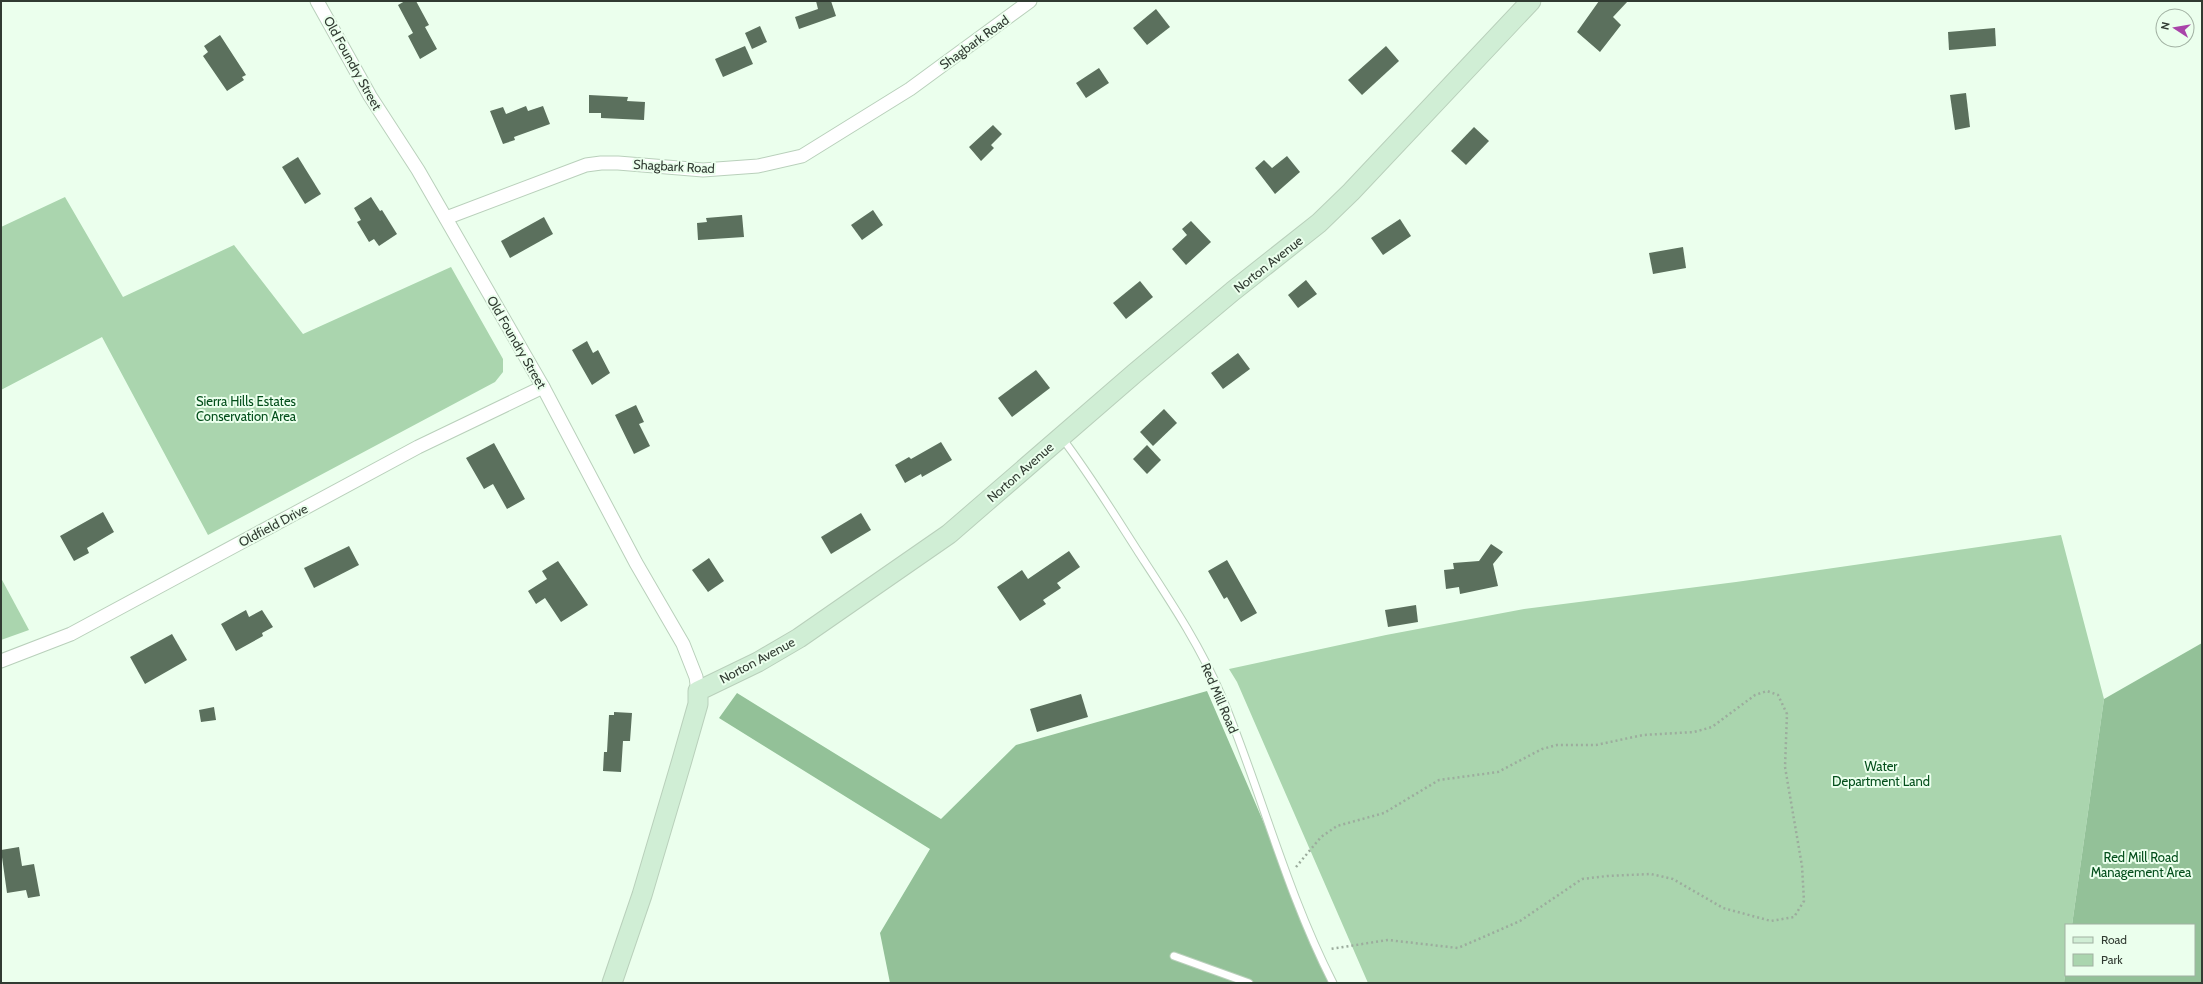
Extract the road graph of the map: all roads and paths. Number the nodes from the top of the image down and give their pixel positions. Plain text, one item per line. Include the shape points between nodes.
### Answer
1 (317, 1) edge
2 (1030, 1) edge
3 (1531, 1) edge
4 (446, 218) junction
5 (543, 387) junction
6 (1061, 437) junction
7 (1, 661) edge
8 (698, 692) junction
9 (1288, 879) junction
10 (1317, 951) junction
11 (1174, 956) dead end
12 (612, 983) edge
13 (1249, 983) edge
14 (1333, 983) edge

1 - 4 street, Old Foundry Street via 370,96
2 - 4 street, Shagbark Road via 910,89 802,156 758,166 704,170 601,162 586,165
3 - 6 street, Norton Avenue via 1319,223
4 - 5 street, Old Foundry Street
5 - 7 street, Oldfield Drive via 418,447 71,634
5 - 8 street, Old Foundry Street via 636,563 683,644 696,677
6 - 8 street, Norton Avenue via 949,534 799,638
6 - 9 lane, Red Mill Road via 1105,498 1175,607 1205,661 1241,747
8 - 12 street via 698,704 682,760 642,895
9 - 10 lane, Red Mill Road
9 - 10 path via 1321,837 1337,826 1384,813 1439,780 1498,772 1542,749 1557,746 1596,745 1643,735 1694,732 1712,727 1755,695 1767,692 1778,696 1787,714 1785,767 1802,866 1804,901 1794,917 1771,921 1724,908 1673,879 1650,874 1607,876 1582,879 1520,921 1458,948 1388,940
10 - 14 lane, Red Mill Road
11 - 13 lane

